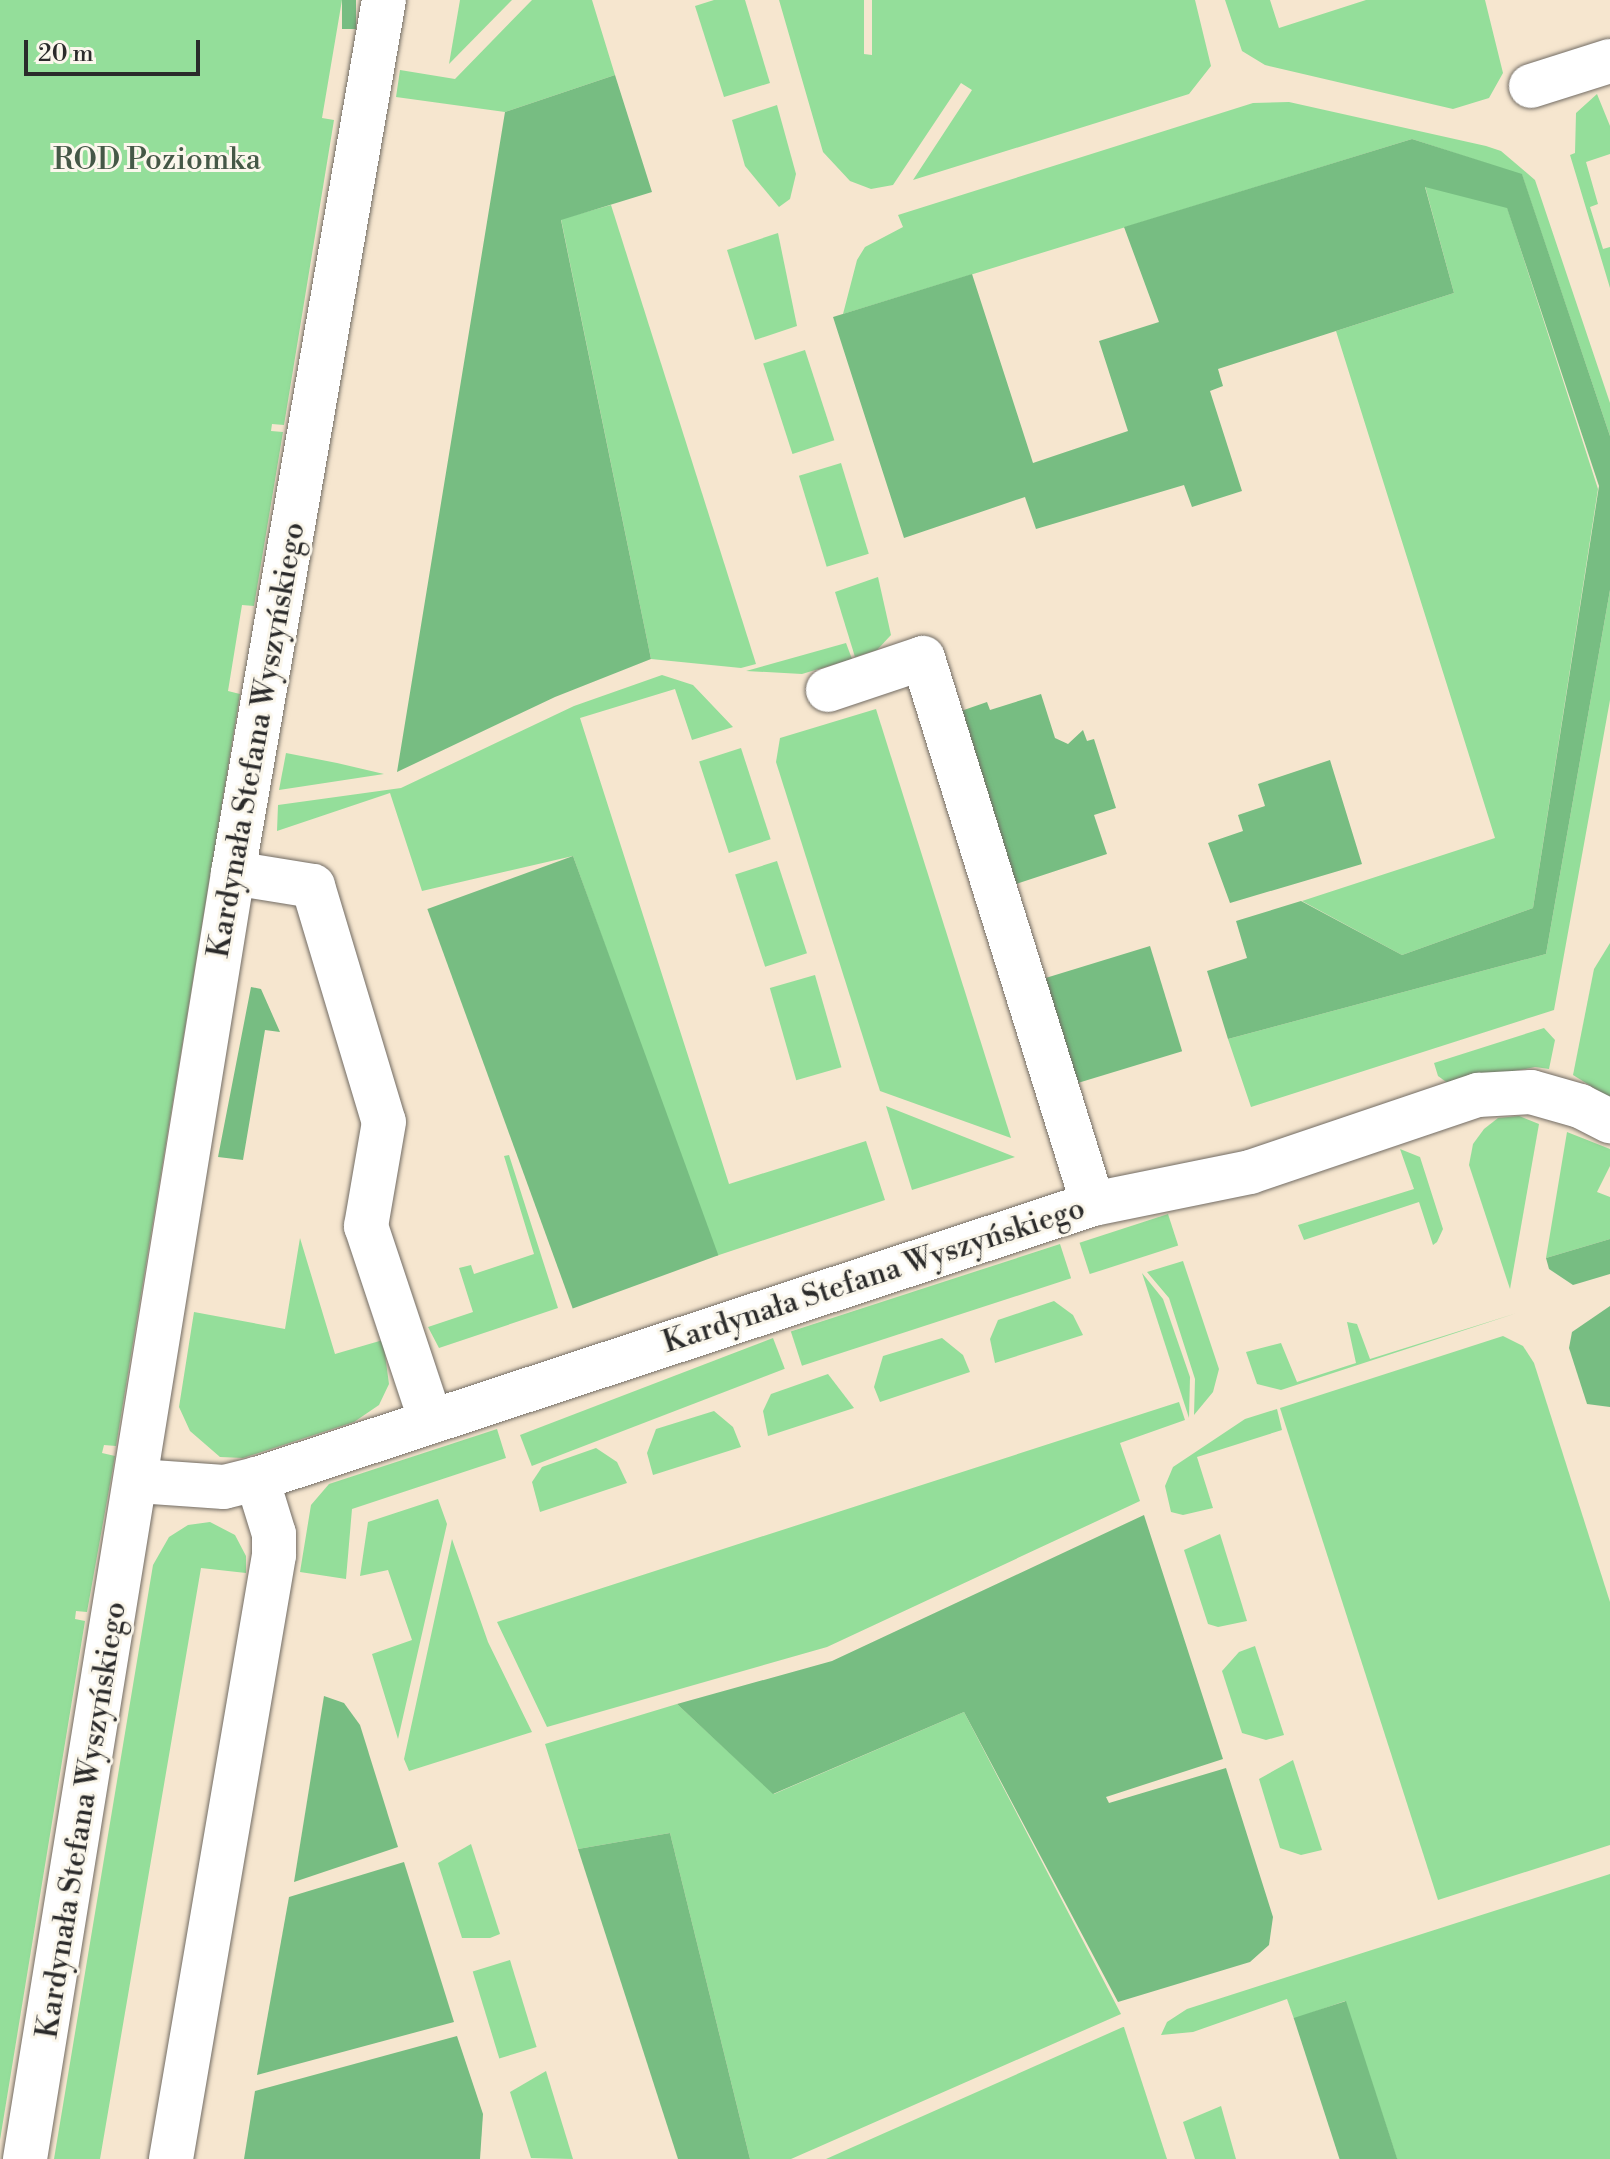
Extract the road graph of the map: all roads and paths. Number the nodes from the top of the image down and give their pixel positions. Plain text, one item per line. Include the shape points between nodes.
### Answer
1 (384, 0) edge
2 (1610, 61) edge
3 (1531, 86) dead end
4 (828, 690) dead end
5 (233, 873) junction
6 (1610, 1121) edge
7 (1093, 1204) junction
8 (431, 1421) junction
9 (257, 1479) junction
10 (138, 1481) junction
11 (25, 2159) edge
12 (171, 2159) edge

1 - 5 street, Kardynała Stefana Wyszyńskiego
2 - 3 street
4 - 7 street via 923,658
5 - 8 street via 313,886 384,1122 366,1226
5 - 10 street, Kardynała Stefana Wyszyńskiego
6 - 7 street, Kardynała Stefana Wyszyńskiego via 1580,1106 1511,1089 1478,1095 1250,1172
7 - 8 street, Kardynała Stefana Wyszyńskiego
8 - 9 street, Kardynała Stefana Wyszyńskiego
9 - 10 street, Kardynała Stefana Wyszyńskiego via 224,1487
9 - 12 street via 274,1534 274,1555
10 - 11 street, Kardynała Stefana Wyszyńskiego

